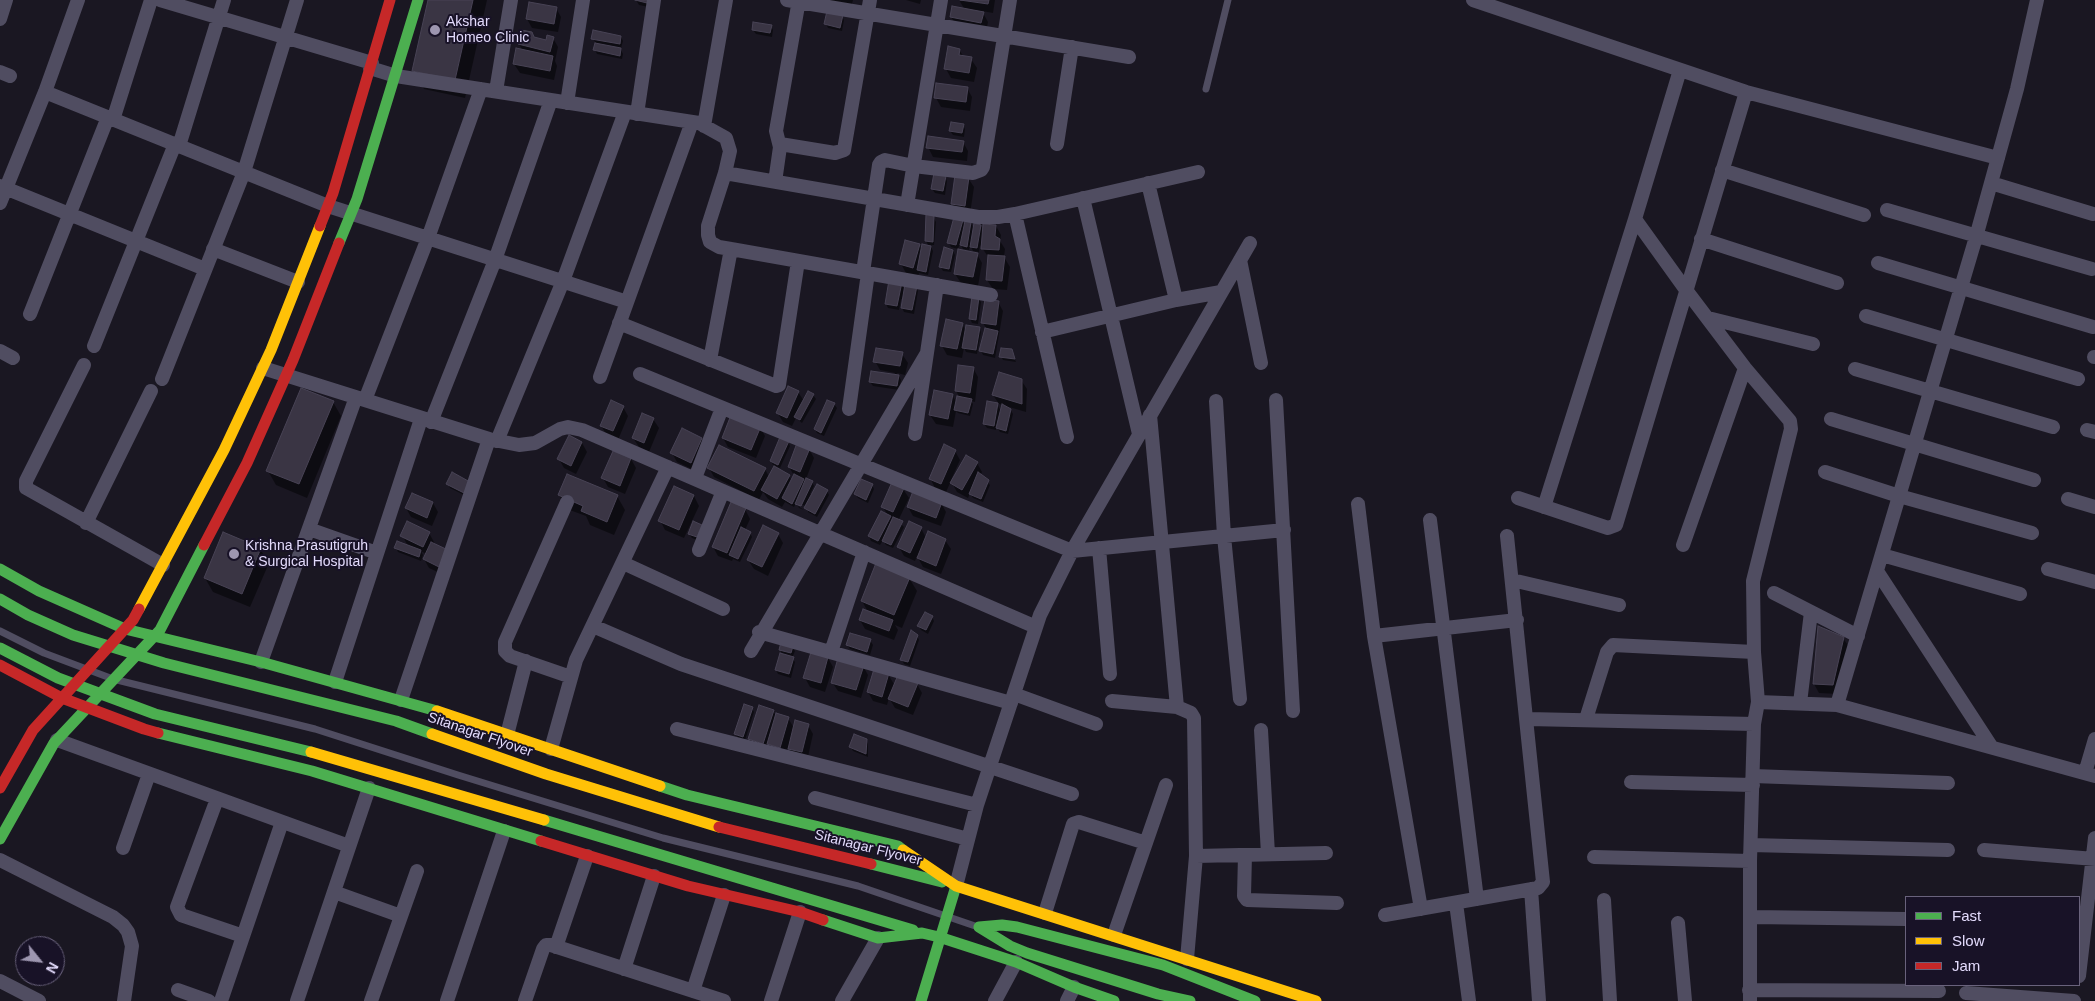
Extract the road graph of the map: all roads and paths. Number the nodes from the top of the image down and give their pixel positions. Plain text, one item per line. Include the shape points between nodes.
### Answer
1 (6, 0) edge
2 (78, 0) edge
3 (150, 0) edge
4 (160, 0) edge
5 (224, 0) edge
6 (297, 0) edge
7 (390, 0) edge
8 (418, 0) edge
9 (511, 0) edge
10 (583, 0) edge
11 (654, 0) edge
12 (726, 0) edge
13 (941, 0) edge
14 (1010, 0) edge
15 (1228, 0) edge
16 (1473, 0) edge
17 (2037, 0) edge
18 (795, 1) edge
19 (868, 7) edge
20 (219, 18) junction
21 (0, 19) edge
22 (938, 25) junction
23 (1005, 36) junction
24 (286, 38) junction
25 (1072, 47) junction
26 (1129, 57) dead end
27 (371, 66) junction
28 (1680, 70) junction
29 (396, 76) junction
30 (481, 89) junction
31 (1206, 89) dead end
32 (496, 91) junction
33 (45, 92) junction
34 (1746, 92) junction
35 (551, 100) junction
36 (567, 103) junction
37 (631, 113) junction
38 (110, 119) junction
39 (698, 124) junction
40 (780, 144) junction
41 (1057, 144) dead end
42 (177, 145) junction
43 (1998, 158) junction
44 (914, 166) junction
45 (1722, 170) junction
46 (244, 172) junction
47 (1198, 172) dead end
48 (725, 174) junction
49 (775, 182) junction
50 (1991, 182) junction
51 (1148, 183) junction
52 (3, 187) edge
53 (1083, 198) junction
54 (874, 199) junction
55 (0, 203) edge
56 (907, 205) junction
57 (328, 206) junction
58 (1887, 210) dead end
59 (352, 213) junction
60 (69, 214) junction
61 (1015, 214) junction
62 (2093, 214) dead end
63 (1864, 215) dead end
64 (1636, 219) junction
65 (1976, 237) junction
66 (428, 238) junction
67 (1701, 239) junction
68 (137, 241) junction
69 (1250, 243) dead end
70 (213, 249) junction
71 (731, 250) junction
72 (495, 260) junction
73 (1240, 260) junction
74 (798, 261) junction
75 (1878, 263) dead end
76 (205, 269) junction
77 (2092, 269) dead end
78 (866, 273) junction
79 (563, 281) junction
80 (298, 282) junction
81 (1837, 283) dead end
82 (937, 285) junction
83 (1961, 289) junction
84 (1686, 290) junction
85 (1221, 292) junction
86 (990, 295) dead end
87 (1176, 300) junction
88 (627, 302) junction
89 (30, 314) dead end
90 (1111, 315) junction
91 (1866, 316) dead end
92 (1708, 318) junction
93 (619, 323) junction
94 (2093, 327) dead end
95 (1042, 332) junction
96 (1946, 340) junction
97 (1813, 344) dead end
98 (94, 346) dead end
99 (0, 351) edge
100 (927, 353) junction
101 (13, 358) dead end
102 (710, 360) junction
103 (1261, 363) dead end
104 (84, 365) dead end
105 (263, 368) junction
106 (1745, 368) junction
107 (1854, 369) dead end
108 (640, 374) dead end
109 (286, 375) junction
110 (600, 377) dead end
111 (162, 379) dead end
112 (2078, 379) dead end
113 (151, 391) dead end
114 (1930, 392) junction
115 (360, 399) junction
116 (1276, 400) dead end
117 (1216, 401) dead end
118 (722, 408) junction
119 (849, 409) dead end
120 (1150, 415) junction
121 (1831, 419) dead end
122 (426, 420) junction
123 (2053, 428) dead end
124 (914, 434) dead end
125 (1140, 434) junction
126 (1067, 437) dead end
127 (493, 440) junction
128 (1914, 444) junction
129 (668, 467) junction
130 (1825, 472) dead end
131 (695, 478) junction
132 (2034, 480) dead end
133 (723, 491) junction
134 (1898, 496) junction
135 (1518, 498) dead end
136 (2068, 499) dead end
137 (567, 502) dead end
138 (1358, 504) dead end
139 (1544, 507) junction
140 (2095, 507) edge
141 (1430, 520) dead end
142 (86, 523) junction
143 (308, 529) junction
144 (1284, 530) junction
145 (2032, 532) dead end
146 (1224, 536) junction
147 (1507, 536) dead end
148 (1163, 542) junction
149 (1683, 545) dead end
150 (1099, 548) junction
151 (699, 550) dead end
152 (1072, 551) junction
153 (864, 552) junction
154 (377, 553) junction
155 (1882, 555) junction
156 (623, 563) junction
157 (163, 565) junction
158 (2048, 568) dead end
159 (0, 569) edge
160 (1878, 571) junction
161 (1512, 580) junction
162 (2095, 582) edge
163 (1774, 593) dead end
164 (2020, 594) dead end
165 (0, 599) edge
166 (1619, 604) dead end
167 (723, 609) dead end
168 (1811, 612) junction
169 (1517, 620) junction
170 (593, 626) junction
171 (1036, 626) junction
172 (1443, 627) junction
173 (125, 629) junction
174 (0, 631) edge
175 (759, 632) dead end
176 (1374, 636) junction
177 (1858, 636) junction
178 (153, 637) junction
179 (0, 648) edge
180 (751, 651) dead end
181 (831, 652) junction
182 (1754, 652) junction
183 (261, 662) junction
184 (526, 662) junction
185 (0, 665) edge
186 (87, 670) junction
187 (1110, 674) dead end
188 (571, 678) junction
189 (113, 679) junction
190 (334, 682) junction
191 (62, 698) junction
192 (1012, 699) junction
193 (1240, 699) dead end
194 (401, 700) junction
195 (1112, 701) dead end
196 (1758, 702) junction
197 (1800, 703) junction
198 (1837, 705) junction
199 (1177, 707) junction
200 (87, 708) junction
201 (1293, 711) dead end
202 (1528, 719) junction
203 (1586, 719) junction
204 (1096, 724) dead end
205 (1754, 724) junction
206 (677, 729) dead end
207 (1260, 730) dead end
208 (507, 735) junction
209 (2095, 739) edge
210 (57, 740) junction
211 (1991, 746) junction
212 (551, 749) junction
213 (990, 766) junction
214 (149, 774) junction
215 (2090, 775) edge
216 (1753, 781) junction
217 (1631, 782) dead end
218 (1948, 783) dead end
219 (1166, 785) dead end
220 (0, 788) edge
221 (369, 788) junction
222 (1072, 794) dead end
223 (815, 798) dead end
224 (217, 799) junction
225 (977, 805) junction
226 (282, 822) junction
227 (504, 831) junction
228 (2095, 838) edge
229 (0, 839) edge
230 (968, 839) junction
231 (1146, 843) junction
232 (1751, 845) junction
233 (349, 846) junction
234 (123, 848) dead end
235 (1948, 850) dead end
236 (1984, 850) dead end
237 (1326, 853) dead end
238 (1268, 854) junction
239 (1245, 855) junction
240 (587, 856) junction
241 (1196, 856) junction
242 (1594, 857) dead end
243 (2094, 859) edge
244 (0, 860) edge
245 (1750, 862) junction
246 (417, 871) dead end
247 (654, 876) junction
248 (956, 886) junction
249 (1531, 889) junction
250 (334, 892) junction
251 (724, 895) junction
252 (1477, 899) junction
253 (1604, 900) dead end
254 (1337, 903) dead end
255 (1456, 903) junction
256 (1421, 909) junction
257 (800, 912) junction
258 (1045, 913) junction
259 (1385, 915) dead end
260 (401, 916) junction
261 (947, 917) junction
262 (1751, 917) junction
263 (1905, 919) edge
264 (1678, 923) dead end
265 (979, 927) junction
266 (2086, 931) edge
267 (922, 933) junction
268 (1114, 935) junction
269 (243, 936) junction
270 (878, 938) junction
271 (939, 938) junction
272 (556, 947) junction
273 (1187, 959) junction
274 (1016, 962) junction
275 (624, 969) junction
276 (2080, 970) edge
277 (0, 980) edge
278 (2078, 986) edge
279 (1074, 987) junction
280 (178, 990) dead end
281 (693, 991) junction
282 (1939, 991) dead end
283 (1966, 993) dead end
284 (1750, 995) edge
285 (39, 1001) edge
286 (124, 1001) edge
287 (209, 1001) edge
288 (221, 1001) edge
289 (297, 1001) edge
290 (371, 1001) edge
291 (447, 1001) edge
292 (526, 1001) edge
293 (724, 1001) edge
294 (771, 1001) edge
295 (842, 1001) edge
296 (921, 1001) edge
297 (995, 1001) edge
298 (1067, 1001) edge
299 (1114, 1001) edge
300 (1190, 1001) edge
301 (1254, 1001) edge
302 (1316, 1001) edge
303 (1469, 1001) edge
304 (1539, 1001) edge
305 (1610, 1001) edge
306 (1685, 1001) edge
307 (2075, 1001) edge

1 - 21 street
2 - 33 street
3 - 38 street
4 - 20 street
5 - 20 street
6 - 24 street
7 - 27 street
8 - 29 street
9 - 32 street
10 - 36 street
11 - 37 street
12 - 39 street
13 - 22 street
14 - 23 street
15 - 31 lane
16 - 28 street
17 - 43 street
18 - 19 street
18 - 40 street via 776,131
19 - 22 street
19 - 40 street via 844,150 835,152
20 - 24 street
20 - 42 street
22 - 23 street
22 - 44 street
23 - 25 street
23 - 44 street via 981,170 972,173
24 - 27 street
24 - 46 street
25 - 26 street
25 - 41 street
27 - 29 street
27 - 57 street
28 - 34 street
28 - 64 street
29 - 30 street
29 - 59 street
30 - 32 street
30 - 66 street
32 - 35 street
33 - 38 street
33 - 52 street
34 - 43 street
34 - 45 street
35 - 36 street
35 - 72 street
36 - 37 street
37 - 39 street
37 - 79 street
38 - 42 street
38 - 60 street
39 - 48 street via 726,138 730,151
39 - 88 street
40 - 49 street
42 - 46 street
42 - 68 street
43 - 50 street
44 - 54 street via 882,162
44 - 56 street
45 - 63 street
45 - 67 street
46 - 57 street
46 - 70 street
47 - 51 street
48 - 49 street
48 - 71 street via 708,235 710,242
49 - 54 street
50 - 62 street
50 - 65 street
51 - 53 street
51 - 87 street
52 - 55 street
52 - 60 street
53 - 61 street
53 - 90 street
54 - 56 street
54 - 78 street
56 - 61 street via 978,217
57 - 59 street
57 - 80 street
58 - 65 street
59 - 66 street
59 - 109 street
60 - 68 street
60 - 89 street
61 - 95 street
64 - 84 street
64 - 139 street
65 - 77 street
65 - 83 street
66 - 72 street
66 - 115 street
67 - 81 street
67 - 84 street
68 - 76 street
68 - 98 street
69 - 73 street
70 - 76 street
70 - 80 street
71 - 74 street
71 - 102 street
72 - 79 street
72 - 122 street
73 - 85 street
73 - 103 street
74 - 78 street
74 - 102 street via 779,385
75 - 83 street
76 - 111 street
78 - 82 street
78 - 119 street
79 - 88 street
79 - 127 street
80 - 105 street
82 - 86 street
82 - 100 street
83 - 94 street
83 - 96 street
84 - 92 street
84 - 139 street via 1616,524 1608,528
85 - 87 street
85 - 120 street
87 - 90 street
88 - 93 street
90 - 95 street
90 - 125 street
91 - 96 street
92 - 97 street
92 - 106 street
93 - 102 street
93 - 110 street
95 - 126 street
96 - 112 street
96 - 114 street
99 - 101 street
100 - 124 street
100 - 180 street
104 - 142 street via 25,485 29,491
105 - 109 street
105 - 157 street
106 - 149 street
106 - 182 street via 1790,421 1791,429 1753,581
107 - 114 street
108 - 118 street
109 - 115 street
109 - 178 street via 247,463 160,630
113 - 142 street
114 - 123 street
114 - 128 street
115 - 122 street
115 - 143 street
116 - 144 street
117 - 146 street
118 - 131 street
118 - 152 street
120 - 125 street
120 - 148 street
121 - 128 street
122 - 127 street
122 - 154 street
125 - 152 street
127 - 129 street via 519,445 535,443 568,427
127 - 194 street
128 - 132 street
128 - 134 street
129 - 131 street
129 - 156 street
130 - 134 street
131 - 133 street
133 - 151 street
133 - 153 street
134 - 145 street
134 - 155 street
135 - 139 street
136 - 140 street
137 - 184 street via 505,642 510,656
138 - 176 street
141 - 172 street
142 - 157 street
143 - 154 street
143 - 183 street
144 - 146 street
144 - 201 street
146 - 148 street
146 - 193 street
147 - 161 street
148 - 150 street
148 - 199 street
150 - 152 street
150 - 187 street
152 - 171 street
153 - 171 street
153 - 181 street
154 - 190 street
155 - 160 street
155 - 164 street
156 - 167 street
156 - 170 street
157 - 173 street
158 - 162 street
159 - 173 street via 39,592
160 - 177 street
160 - 211 street
161 - 166 street
161 - 169 street
163 - 168 street
165 - 248 street, Sitanagar Flyover via 73,635 164,663 396,721 546,774 709,824
168 - 177 street
168 - 197 street
169 - 172 street
169 - 202 street
170 - 188 street
170 - 213 street via 681,664
171 - 192 street
172 - 176 street
172 - 252 street
173 - 178 street
173 - 186 street
174 - 186 lane
175 - 181 street
176 - 256 street
177 - 198 street
178 - 183 street
178 - 189 street
179 - 267 street via 58,678 155,714 420,783
181 - 192 street
182 - 196 street
182 - 203 street via 1613,645 1607,652
183 - 190 street
184 - 188 street
184 - 208 street
185 - 191 street
186 - 189 lane
186 - 191 street
188 - 212 street
189 - 200 street
189 - 261 lane via 315,729 663,838 858,886
190 - 194 street
191 - 200 street
191 - 220 street via 33,730
192 - 204 street
192 - 213 street
194 - 208 street
195 - 199 street
196 - 197 street
196 - 205 street
197 - 198 street
198 - 211 street
199 - 241 street via 1191,713 1194,718
200 - 210 street
200 - 221 street via 144,729
202 - 203 street
202 - 249 street via 1544,879 1542,885
203 - 205 street
205 - 216 street
206 - 225 street
207 - 238 street
208 - 212 street
209 - 215 street
210 - 214 street
210 - 229 street
211 - 215 street
212 - 248 street via 686,795 898,846
213 - 222 street
213 - 225 street
214 - 224 street
214 - 234 street
216 - 217 street
216 - 218 street
216 - 232 street
219 - 231 street
221 - 227 street
221 - 233 street
223 - 230 street
224 - 226 street
224 - 269 street via 177,907 181,915
225 - 230 street
226 - 233 street
226 - 269 street
227 - 240 street
227 - 291 street
228 - 243 street
230 - 248 street
231 - 258 street via 1079,822 1073,824
231 - 268 street
232 - 235 street
232 - 245 street
233 - 250 street
236 - 243 street
237 - 238 street
238 - 239 street
239 - 241 street
239 - 254 street via 1244,896 1247,900
240 - 247 street
240 - 272 street
241 - 273 street
242 - 245 street
243 - 266 street
244 - 286 street via 123,925 132,946
245 - 262 street
246 - 260 street
247 - 251 street
247 - 275 street
248 - 258 street, Sitanagar Flyover
248 - 261 street
249 - 252 street
249 - 304 street
250 - 260 street
250 - 289 street
251 - 257 street
251 - 281 street
252 - 255 street
253 - 305 street
255 - 256 street
255 - 303 street
256 - 259 street
257 - 270 street
257 - 294 street
258 - 268 street, Sitanagar Flyover
260 - 290 street
261 - 265 lane
261 - 271 street
262 - 263 street
262 - 284 street
264 - 306 street
265 - 300 street via 1027,953
265 - 301 street via 1017,927 1163,965
266 - 276 street
267 - 270 street
267 - 271 street
268 - 273 street, Sitanagar Flyover
269 - 288 street
270 - 295 street
271 - 274 street
271 - 296 street
272 - 275 street
272 - 292 street via 546,945 543,949
273 - 302 street, Sitanagar Flyover
274 - 279 street
274 - 297 street
275 - 281 street
277 - 285 street
278 - 307 street
279 - 298 street
279 - 299 street
280 - 287 street
281 - 293 street
282 - 284 street
283 - 307 street

